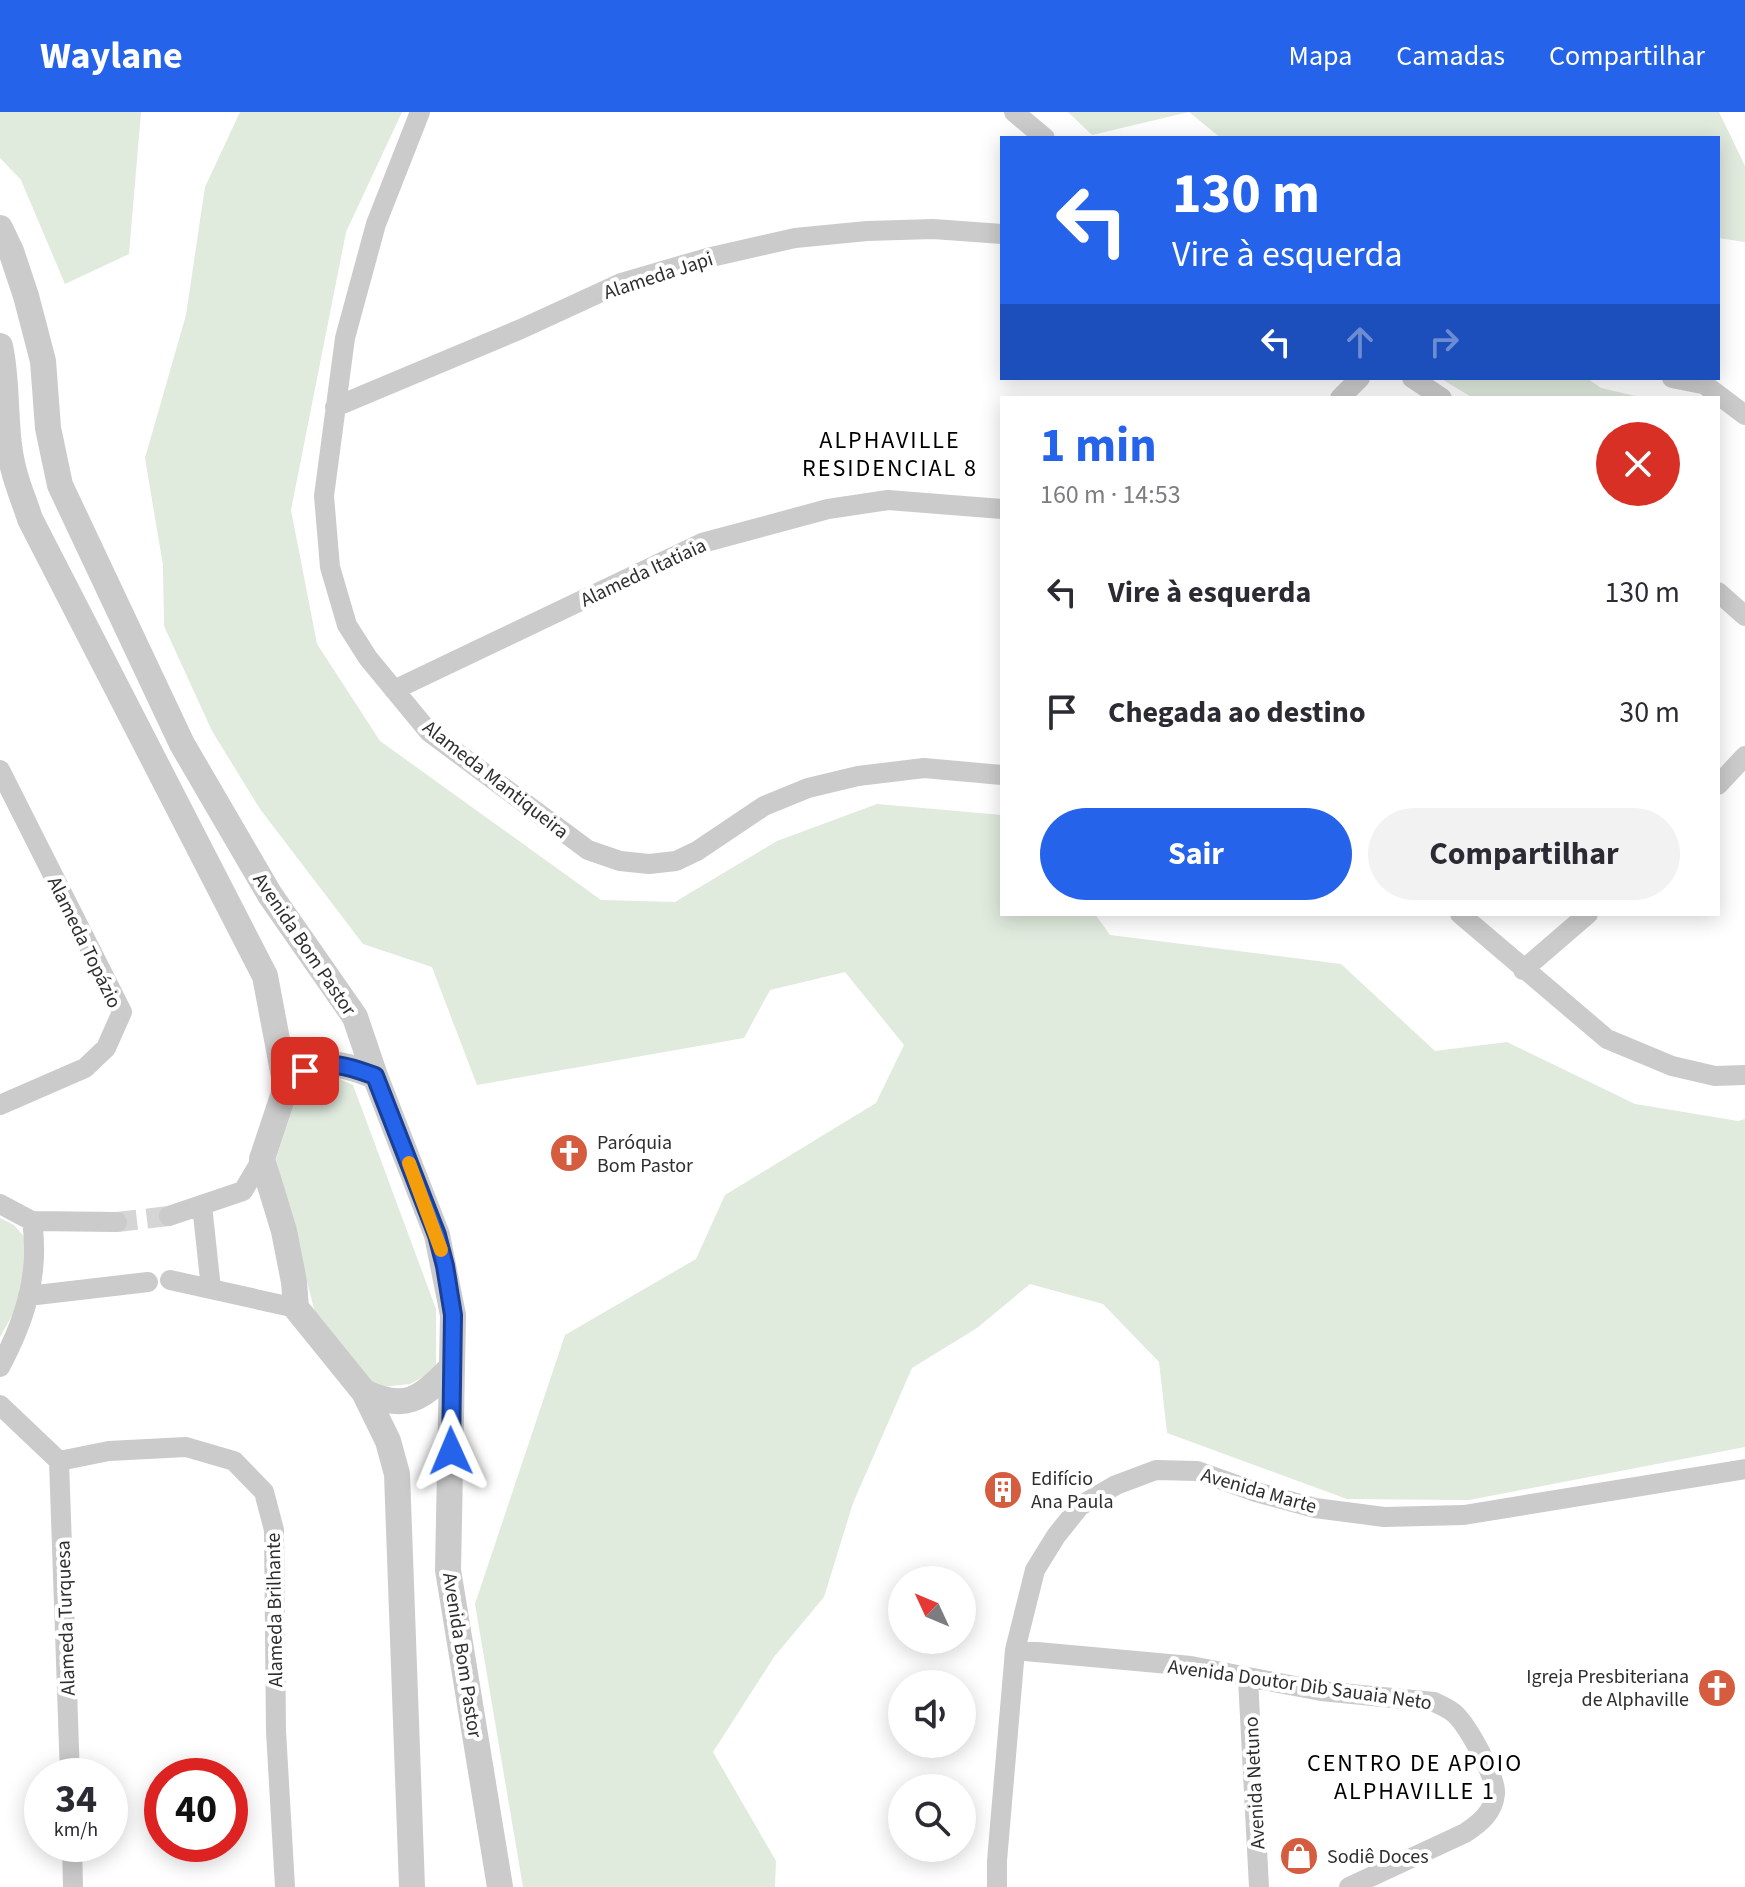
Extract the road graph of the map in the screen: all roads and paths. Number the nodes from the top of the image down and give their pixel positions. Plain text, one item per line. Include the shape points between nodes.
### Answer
1 (420, 112) edge
2 (1014, 112) edge
3 (1043, 136) edge
4 (0, 228) edge
5 (1000, 234) edge
6 (0, 346) edge
7 (1358, 380) edge
8 (1415, 380) edge
9 (1699, 381) edge
10 (1342, 396) edge
11 (1439, 396) edge
12 (1719, 396) edge
13 (1720, 397) edge
14 (335, 407) junction
15 (1745, 415) edge
16 (1000, 509) edge
17 (1720, 594) edge
18 (1745, 616) edge
19 (394, 690) junction
20 (1745, 756) edge
21 (0, 770) edge
22 (1000, 775) edge
23 (1720, 783) edge
24 (1462, 916) edge
25 (1586, 916) edge
26 (1523, 970) junction
27 (1745, 1075) edge
28 (375, 1076) junction
29 (286, 1087) junction
30 (0, 1105) edge
31 (262, 1159) junction
32 (0, 1204) edge
33 (202, 1205) junction
34 (169, 1216) tunnel mouth
35 (29, 1218) junction
36 (117, 1222) tunnel mouth
37 (170, 1280) dead end
38 (148, 1282) dead end
39 (211, 1289) junction
40 (28, 1296) junction
41 (296, 1308) junction
42 (0, 1367) edge
43 (450, 1369) junction
44 (364, 1392) junction
45 (0, 1405) edge
46 (59, 1461) junction
47 (1745, 1469) edge
48 (1015, 1650) junction
49 (1248, 1679) junction
50 (69, 1758) edge
51 (72, 1862) edge
52 (73, 1887) edge
53 (285, 1887) edge
54 (412, 1887) edge
55 (500, 1887) edge
56 (997, 1887) edge
57 (1259, 1887) edge
58 (1349, 1887) edge

1 - 14 street, Alameda Mantiqueira via 376,224 345,338
2 - 3 street
4 - 28 street, Avenida Bom Pastor via 43,361 48,428 60,485 182,744 270,895 355,1017
5 - 14 street, Alameda Japi via 867,231 795,238 707,258 621,283
6 - 29 street, Avenida Bom Pastor via 13,470 30,519 265,976
7 - 10 street
8 - 11 street
9 - 12 street
13 - 15 street
14 - 19 street, Alameda Mantiqueira via 324,496 330,567 347,625
16 - 19 street, Alameda Itatiaia via 888,500 828,509 702,543
17 - 18 street
19 - 22 street, Alameda Mantiqueira via 429,732 474,767 588,850 620,861 676,861 764,806 858,776 924,768
20 - 23 street
21 - 30 street, Alameda Topázio via 122,1012 106,1048 85,1068
24 - 26 street
25 - 26 street
26 - 27 street via 1607,1039 1672,1066 1715,1076
28 - 29 street via 340,1064 320,1064
28 - 43 street, Avenida Bom Pastor via 445,1266 453,1315
29 - 31 street, Avenida Bom Pastor
31 - 33 street via 243,1191
31 - 41 street via 284,1231
32 - 35 street
33 - 34 street
33 - 39 street
35 - 36 street
35 - 40 street via 36,1264
37 - 39 street
38 - 40 street
39 - 41 street
40 - 42 street
41 - 44 street
43 - 44 street via 428,1393 404,1402 384,1402
43 - 55 street, Avenida Bom Pastor via 448,1570
44 - 54 street via 397,1474
45 - 46 street
46 - 50 street, Alameda Turquesa
46 - 53 street, Alameda Brilhante via 109,1451 186,1447 234,1461 264,1492 274,1530 276,1731
47 - 48 street, Avenida Marte via 1464,1515 1384,1517 1315,1508 1197,1471 1156,1470 1080,1506 1056,1536 1035,1570
48 - 49 street, Avenida Doutor Dib Sauaia Neto via 1191,1666
48 - 56 street, Avenida Marte
49 - 57 street, Avenida Netuno
49 - 58 street, Avenida Doutor Dib Sauaia Neto via 1434,1702 1459,1717 1494,1779 1490,1811 1481,1823
51 - 52 street

